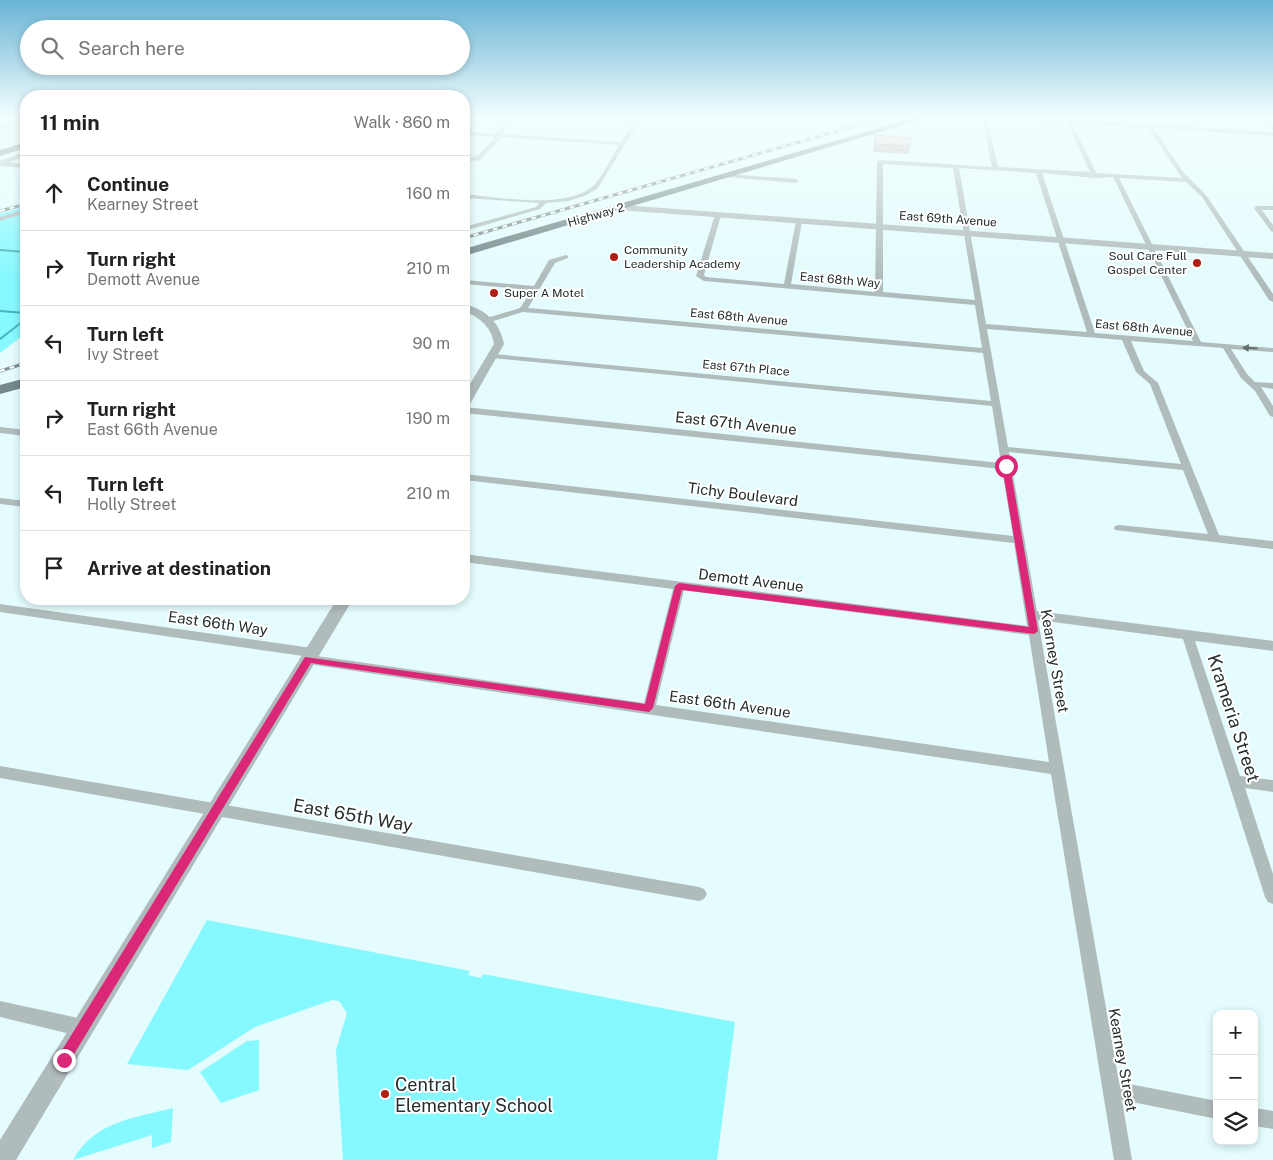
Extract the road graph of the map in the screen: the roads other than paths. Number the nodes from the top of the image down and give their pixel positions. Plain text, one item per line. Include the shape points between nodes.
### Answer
1 (606, 170) edge
2 (748, 170) edge
3 (880, 170) edge
4 (957, 170) edge
5 (998, 170) edge
6 (1092, 170) edge
7 (1179, 170) edge
8 (1039, 173) junction
9 (728, 176) junction
10 (1095, 176) junction
11 (1116, 178) junction
12 (1189, 180) junction
13 (796, 181) dead end
14 (470, 196) edge
15 (650, 200) junction
16 (544, 202) junction
17 (622, 208) junction
18 (1273, 208) edge
19 (656, 210) junction
20 (20, 214) edge
21 (718, 215) junction
22 (0, 219) edge
23 (798, 221) junction
24 (470, 227) edge
25 (879, 227) junction
26 (1273, 230) edge
27 (967, 233) junction
28 (1060, 240) junction
29 (1150, 247) junction
30 (470, 251) edge
31 (1241, 253) junction
32 (1273, 256) edge
33 (566, 257) dead end
34 (470, 282) edge
35 (787, 287) junction
36 (537, 288) junction
37 (879, 295) junction
38 (1273, 300) edge
39 (979, 303) junction
40 (470, 310) edge
41 (523, 310) junction
42 (490, 320) junction
43 (982, 326) junction
44 (1092, 336) junction
45 (1126, 339) junction
46 (1199, 345) junction
47 (1226, 346) junction
48 (1273, 350) edge
49 (987, 351) junction
50 (493, 356) junction
51 (20, 384) edge
52 (1253, 384) junction
53 (1273, 386) edge
54 (0, 390) edge
55 (470, 394) edge
56 (996, 404) junction
57 (470, 411) edge
58 (1273, 414) edge
59 (0, 430) edge
60 (20, 432) edge
61 (1003, 449) junction
62 (1006, 466) junction
63 (1186, 467) junction
64 (470, 478) edge
65 (0, 501) edge
66 (20, 503) edge
67 (1120, 528) dead end
68 (1215, 539) junction
69 (1018, 540) junction
70 (1273, 545) edge
71 (470, 559) edge
72 (679, 586) junction
73 (341, 605) edge
74 (0, 608) edge
75 (1031, 615) junction
76 (1034, 631) junction
77 (1188, 636) junction
78 (1273, 646) edge
79 (310, 656) junction
80 (649, 708) junction
81 (1057, 768) junction
82 (0, 772) edge
83 (1235, 780) junction
84 (1273, 786) edge
85 (216, 810) junction
86 (699, 894) dead end
87 (1273, 897) edge
88 (0, 1009) edge
89 (83, 1028) junction
90 (1111, 1089) junction
91 (1213, 1109) edge
92 (1258, 1118) edge
93 (1273, 1120) edge
94 (2, 1160) edge
95 (1123, 1160) edge

1 - 16 street via 594,189 573,198
2 - 9 main road, Highway 2
3 - 25 street
4 - 27 street, Kearney Street
5 - 8 street
6 - 10 street
7 - 12 street
8 - 10 street
8 - 28 street
9 - 13 street
9 - 15 main road, Highway 2
10 - 11 street
11 - 12 street
11 - 29 street
12 - 31 street via 1204,196
14 - 16 street
15 - 17 main road, Highway 2
15 - 19 main road via 648,206
16 - 24 street via 538,208
17 - 19 street, East 69th Avenue
17 - 30 main road, Highway 2
18 - 26 street via 1256,208
19 - 21 street, East 69th Avenue
20 - 22 street
21 - 23 street, East 69th Avenue
21 - 35 street, East 68th Way via 701,277
23 - 25 street, East 69th Avenue
23 - 35 street
25 - 27 street, East 69th Avenue
25 - 37 street
27 - 28 street, East 69th Avenue
27 - 39 street, Kearney Street
28 - 29 street, East 69th Avenue
28 - 44 street
29 - 31 street, East 69th Avenue
29 - 46 street
31 - 32 street, East 69th Avenue
31 - 38 street
33 - 36 street via 552,262
34 - 36 street
35 - 37 street, East 68th Way
36 - 41 street
37 - 39 street, East 68th Way
39 - 43 street, Kearney Street
40 - 42 street
41 - 42 street, East 68th Avenue
41 - 49 street, East 68th Avenue
42 - 50 street via 499,338
43 - 44 street, East 68th Avenue
43 - 49 street, Kearney Street
44 - 45 street, East 68th Avenue
45 - 46 street, East 68th Avenue
45 - 63 street via 1140,372 1154,383
46 - 47 street, East 68th Avenue
48 -> 47 street, East 68th Avenue
47 - 52 street via 1244,376
49 - 56 street, Kearney Street
50 - 55 street
50 - 56 street, East 67th Place
51 - 54 main road
52 - 53 street
52 - 58 street
56 - 61 street, Kearney Street
57 - 62 street, East 67th Avenue
59 - 60 street
61 - 62 street, Kearney Street
61 - 63 street
62 - 69 street, Kearney Street
63 - 68 street
64 - 69 street, Tichy Boulevard
65 - 66 street
67 - 68 street
68 - 70 street
69 - 75 street, Kearney Street
71 - 72 street, Demott Avenue
72 - 76 street, Demott Avenue
72 - 80 street
73 - 79 street
74 - 79 street, East 66th Way
75 - 76 street, Kearney Street
75 - 77 street
76 - 81 street, Kearney Street
77 - 78 street
77 - 83 street, Krameria Street
79 - 80 street, East 66th Avenue
79 - 85 street
80 - 81 street, East 66th Avenue
81 - 90 street, Kearney Street
82 - 85 street, East 65th Way
83 - 84 street
83 - 87 street, Krameria Street
85 - 86 street, East 65th Way
85 - 89 street
88 - 89 street
89 - 94 street
90 - 91 street
90 - 95 street, Kearney Street
92 - 93 street

